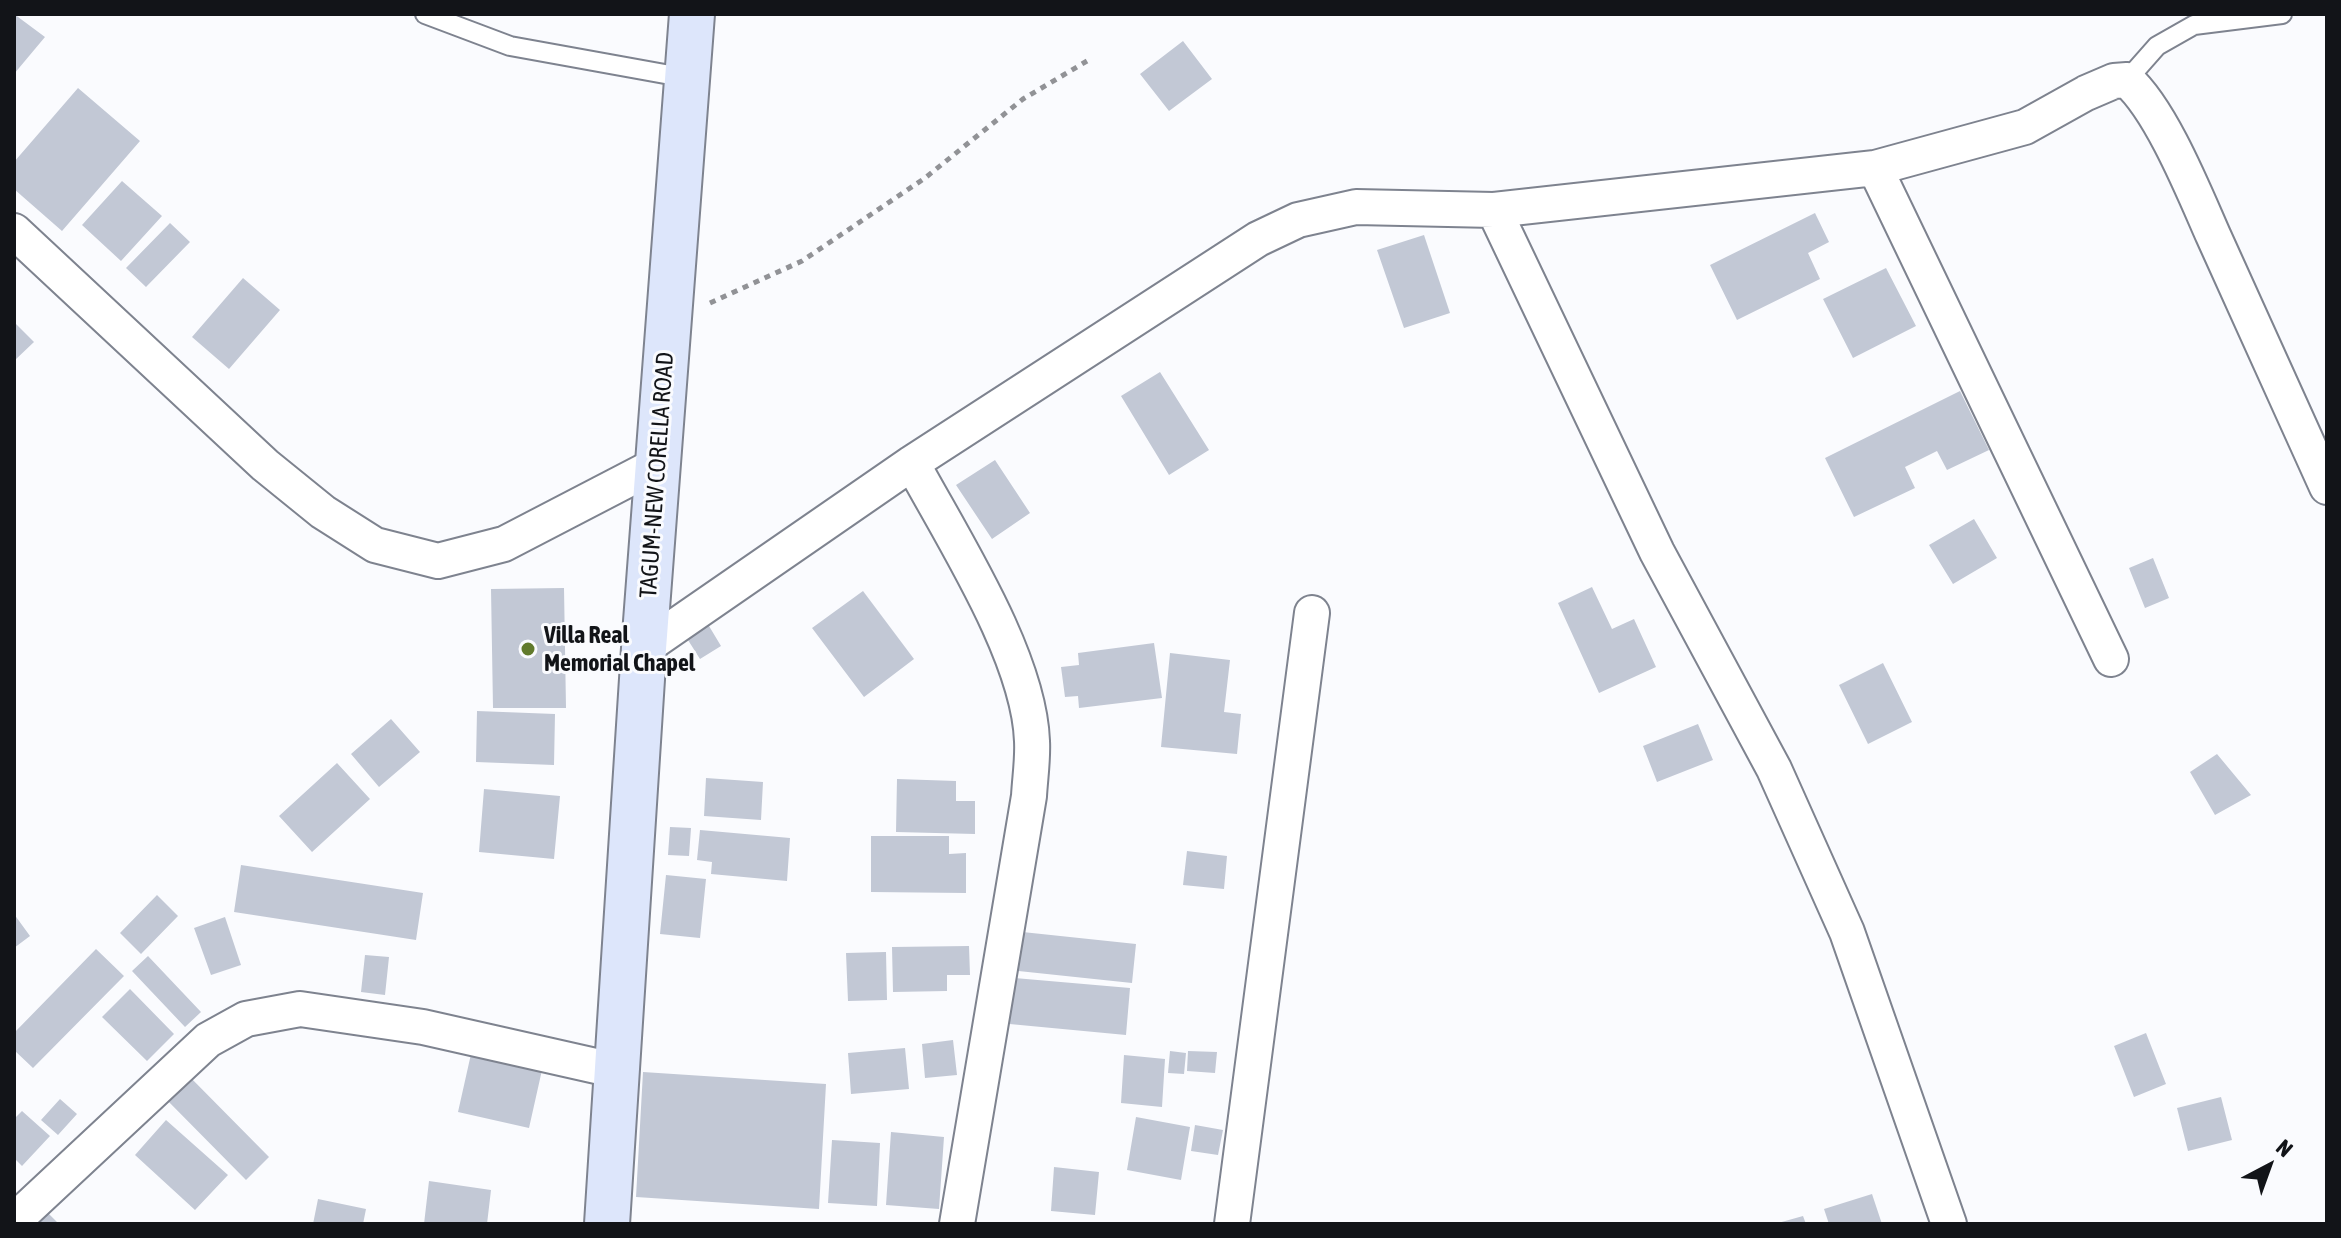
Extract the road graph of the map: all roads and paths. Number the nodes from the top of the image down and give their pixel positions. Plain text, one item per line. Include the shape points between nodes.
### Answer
1 (425, 14) edge
2 (692, 14) edge
3 (2282, 14) edge
4 (1087, 61) dead end
5 (687, 78) junction
6 (2127, 80) junction
7 (1875, 168) junction
8 (1494, 210) junction
9 (14, 231) edge
10 (669, 322) junction
11 (912, 463) junction
12 (658, 464) junction
13 (2327, 487) edge
14 (1312, 613) dead end
15 (644, 648) junction
16 (2111, 659) dead end
17 (618, 1071) junction
18 (14, 1221) edge
19 (607, 1224) edge
20 (957, 1224) edge
21 (1232, 1224) edge
22 (1949, 1224) edge

1 - 5 lane via 510,46
2 - 5 main road, TAGUM-NEW CORELLA ROAD
3 - 6 lane via 2194,25 2157,46
4 - 10 path via 1023,99 925,178 802,261
5 - 10 main road, TAGUM-NEW CORELLA ROAD
6 - 7 street via 2086,93 2025,127
6 - 13 street via 2155,115 2197,198
7 - 8 street
7 - 16 street
8 - 11 street via 1356,207 1298,220 1245,247
8 - 22 street via 1657,552 1774,769 1841,918
9 - 12 street via 265,465 375,545 438,561 504,544
10 - 12 main road, TAGUM-NEW CORELLA ROAD
11 - 15 street
11 - 20 street via 994,615 1023,685 1032,740 1029,796
12 - 15 main road, TAGUM-NEW CORELLA ROAD
14 - 21 street
15 - 17 main road, TAGUM-NEW CORELLA ROAD
17 - 18 street via 423,1027 300,1009 246,1019 208,1040
17 - 19 main road, TAGUM-NEW CORELLA ROAD

